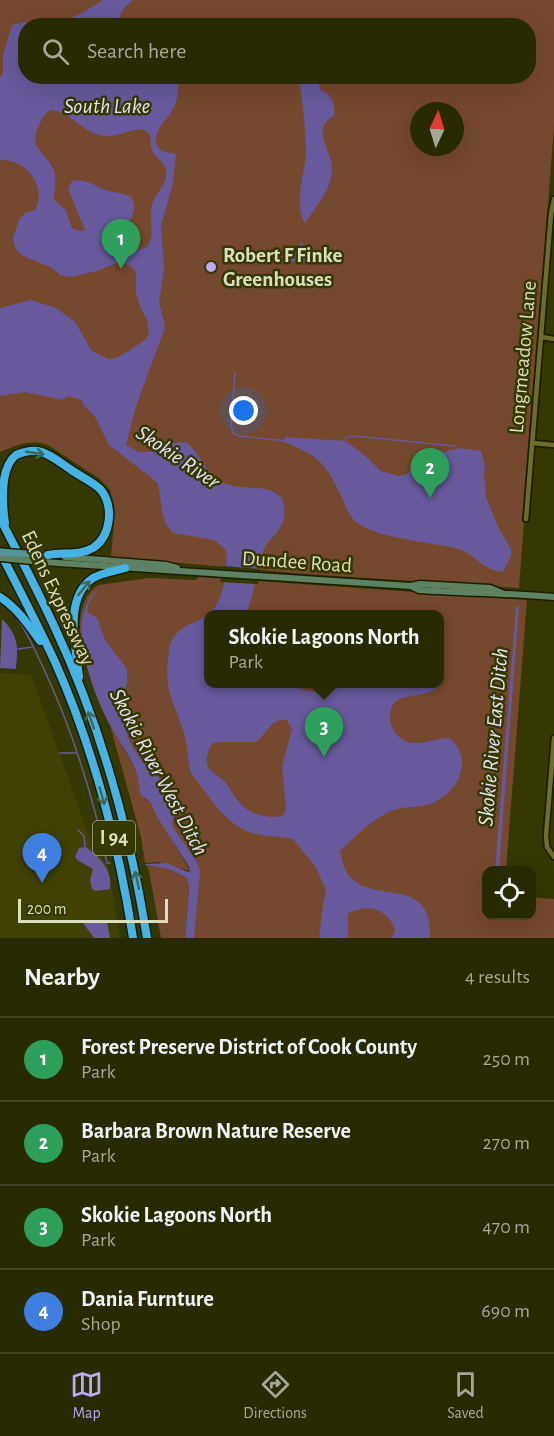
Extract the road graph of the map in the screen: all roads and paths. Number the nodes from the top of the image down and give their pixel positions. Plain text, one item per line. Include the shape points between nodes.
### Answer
1 (554, 199) edge
2 (542, 338) junction
3 (554, 339) edge
4 (533, 443) junction
5 (554, 445) edge
6 (0, 518) edge
7 (526, 519) dead end
8 (6, 530) junction
9 (0, 552) edge
10 (44, 557) junction
11 (0, 558) edge
12 (125, 568) junction
13 (181, 569) junction
14 (0, 597) edge
15 (554, 597) edge
16 (56, 664) junction
17 (80, 686) junction
18 (554, 738) edge
19 (553, 855) edge
20 (133, 938) edge
21 (147, 938) edge

1 - 2 street, Longmeadow Lane
2 - 3 street
2 - 4 street, Longmeadow Lane
4 - 5 street
4 - 7 street, Longmeadow Lane
6 - 8 highway, Edens Expressway / I 94
8 -> 10 highway via 2,477 9,460 23,452 39,451 100,490 109,512 104,536 94,547 77,553 60,552
8 - 17 highway, Edens Expressway / I 94
9 - 10 main road, Dundee Road, bridge
9 - 16 highway, Edens Expressway / I 94
10 - 11 main road, Dundee Road, bridge
10 - 12 main road, Dundee Road
10 - 13 main road, Dundee Road
12 - 13 main road, Dundee Road
17 -> 12 highway via 74,620 77,597 94,577
13 - 15 main road, Dundee Road via 411,586 431,591
14 - 16 highway via 26,621
16 -> 20 highway, Edens Expressway / I 94 via 100,789 118,854
21 -> 17 highway, Edens Expressway / I 94 via 116,796
18 - 19 street via 546,836

